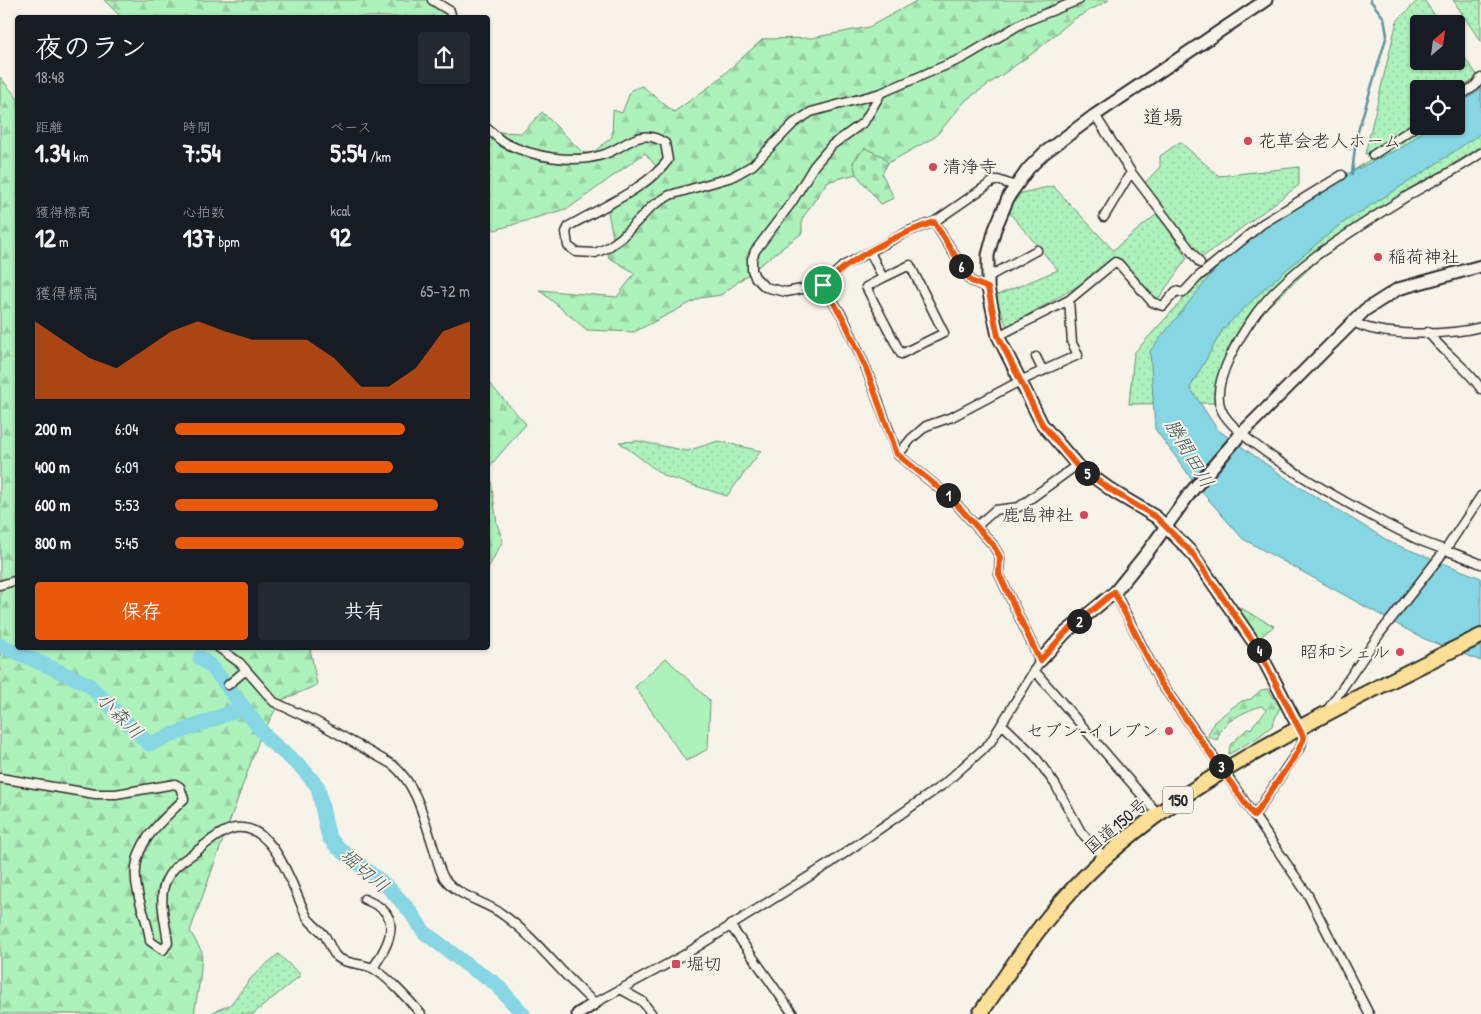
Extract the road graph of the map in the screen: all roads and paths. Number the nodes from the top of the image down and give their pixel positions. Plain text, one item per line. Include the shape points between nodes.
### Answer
1 (432, 0) edge
2 (1079, 0) edge
3 (1266, 0) edge
4 (451, 15) edge
5 (1481, 78) edge
6 (1465, 92) edge
7 (881, 93) junction
8 (1096, 115) junction
9 (1410, 130) edge
10 (490, 131) edge
11 (1481, 153) edge
12 (1373, 155) dead end
13 (1131, 172) junction
14 (1342, 175) dead end
15 (1015, 186) junction
16 (1104, 217) dead end
17 (934, 222) junction
18 (1037, 250) dead end
19 (870, 252) junction
20 (1200, 263) dead end
21 (1481, 266) edge
22 (883, 278) junction
23 (988, 283) junction
24 (823, 285) junction
25 (1069, 300) junction
26 (1354, 322) junction
27 (1481, 327) edge
28 (1428, 332) junction
29 (998, 336) junction
30 (1036, 357) dead end
31 (1043, 371) junction
32 (1020, 381) junction
33 (1481, 389) edge
34 (1240, 436) junction
35 (898, 454) junction
36 (1077, 466) junction
37 (1481, 496) edge
38 (977, 526) junction
39 (1166, 526) junction
40 (1446, 549) junction
41 (1481, 564) edge
42 (15, 581) edge
43 (0, 585) edge
44 (1114, 592) junction
45 (1481, 636) edge
46 (221, 650) edge
47 (1037, 666) junction
48 (246, 670) junction
49 (228, 684) dead end
50 (1324, 715) junction
51 (1002, 724) junction
52 (1299, 728) junction
53 (1223, 770) junction
54 (0, 778) edge
55 (1158, 814) junction
56 (1254, 816) junction
57 (1105, 858) junction
58 (364, 898) dead end
59 (730, 925) junction
60 (373, 968) junction
61 (622, 990) junction
62 (595, 1004) junction
63 (980, 1013) edge
64 (422, 1014) edge
65 (578, 1014) edge
66 (652, 1014) edge
67 (793, 1014) edge
68 (1369, 1014) edge

1 - 4 street
2 - 7 street via 1024,22 963,58
3 - 8 street
5 - 6 street
7 - 10 street via 811,112 794,123 753,165 732,177 670,195 652,206 621,238 595,253 576,252 568,246 566,232 569,226 662,170 668,160 665,143 654,136 642,136 603,155 577,160 524,150 504,143
7 - 24 street via 864,122 832,145 814,166 752,259 755,277 765,287 786,292
8 - 13 street
8 - 15 street via 1044,153
9 - 12 street
11 - 34 street via 1382,211 1316,256 1257,311 1223,371 1220,390 1220,407
13 - 16 street
13 - 20 street
14 - 25 street via 1267,220 1183,293 1176,292 1163,306 1152,302 1115,262
15 - 17 street via 998,180 992,182
15 - 23 street via 1002,208 995,229 988,255
17 - 19 street
17 - 23 street via 971,281
18 - 23 street
19 - 22 street
19 - 24 street via 843,266
21 - 26 street via 1398,289 1365,310
22 - 22 street via 910,265 944,333 901,354 866,287
23 - 29 street
24 - 35 street via 844,320 866,368
25 - 29 street
25 - 31 street via 1072,343 1078,355
26 - 28 street via 1364,328
26 - 34 street
27 - 28 street
28 - 33 street
29 - 32 street
30 - 31 street
31 - 32 street
32 - 35 street via 952,417 926,426
32 - 36 street via 1042,424
34 - 39 street
34 - 40 street via 1334,495 1422,541
35 - 38 street via 950,497
36 - 38 street via 1019,507 995,510
36 - 39 street
37 - 40 street
38 - 47 street via 1000,557 999,574
39 - 44 street
39 - 52 street via 1191,552 1257,647
40 - 41 street
40 - 50 street via 1381,632
42 - 43 street
44 - 47 street via 1065,633
44 - 53 street via 1160,682
45 - 50 highway, 国道150号 / 150
46 - 48 street
47 - 51 street
47 - 55 street
48 - 49 street
48 - 62 street via 274,702 317,722 404,774 417,797 444,877 456,889 501,913 536,942
50 - 52 highway, 国道150号 / 150
51 - 57 street via 1034,755 1081,832
51 - 59 street via 990,743 944,784 832,862
52 - 53 highway, 国道150号 / 150
52 - 56 street via 1304,738 1301,746
53 - 55 highway, 国道150号 / 150
53 - 56 street
54 - 60 street via 95,794 116,794 175,784 180,787 184,800 154,827 138,853 134,874 150,942 163,950 168,943 160,896 167,878 187,858 236,828 252,831 266,840 286,867 307,918 325,936 339,958
55 - 57 highway, 国道150号 / 150
56 - 68 street via 1308,896
57 - 63 highway, 国道150号 / 150 via 1062,900
58 - 60 street via 383,909 390,923 387,943
59 - 61 street
59 - 67 street
60 - 64 street
61 - 62 street
61 - 66 street via 642,1001
62 - 65 street

